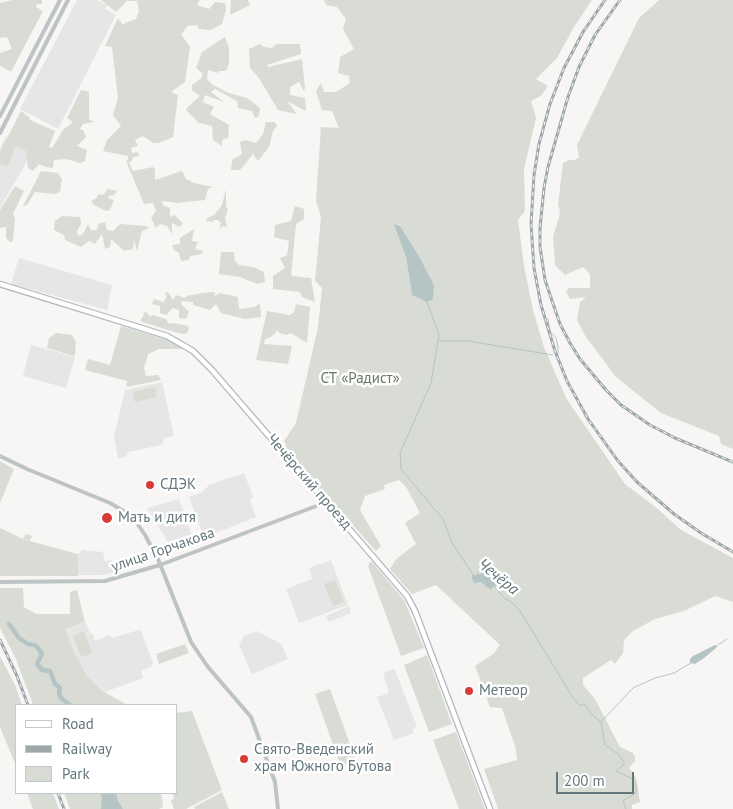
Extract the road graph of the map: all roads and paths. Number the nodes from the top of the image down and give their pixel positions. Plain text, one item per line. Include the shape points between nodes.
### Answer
1 (60, 0) edge
2 (68, 0) edge
3 (17, 83) junction
4 (24, 87) junction
5 (8, 102) junction
6 (15, 105) junction
7 (0, 116) edge
8 (0, 133) edge
9 (0, 284) edge
10 (0, 456) edge
11 (327, 502) junction
12 (160, 564) junction
13 (0, 582) edge
14 (278, 809) edge
15 (490, 809) edge

1 - 3 street
2 - 4 street
3 - 4 street
3 - 5 street
4 - 6 street
5 - 6 street
5 - 7 street
6 - 8 street
9 - 11 main road, Чечёрский проезд via 181,343 212,370
10 - 12 street via 124,511 137,523
11 - 12 street, улица Горчакова
11 - 15 main road, Чечёрский проезд via 397,583 411,604
12 - 13 street, улица Горчакова via 105,581
12 - 14 street via 191,642 251,717 276,782

